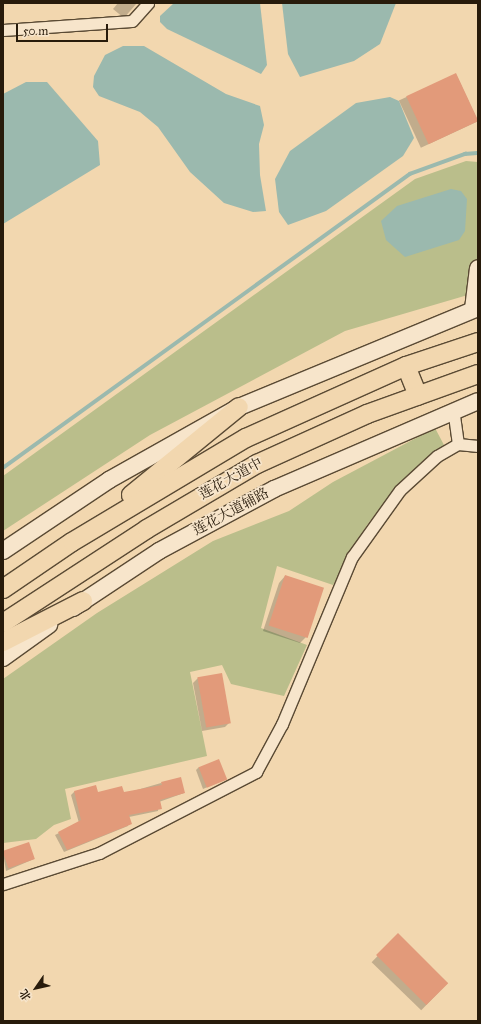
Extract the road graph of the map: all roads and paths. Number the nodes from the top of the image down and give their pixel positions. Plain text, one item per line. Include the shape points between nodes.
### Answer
1 (148, 3) edge
2 (3, 30) edge
3 (478, 268) edge
4 (476, 309) edge
5 (478, 342) edge
6 (406, 366) junction
7 (478, 374) edge
8 (418, 396) junction
9 (478, 401) edge
10 (239, 407) junction
11 (453, 409) junction
12 (458, 444) junction
13 (478, 446) edge
14 (72, 542) junction
15 (3, 551) edge
16 (3, 589) edge
17 (83, 601) junction
18 (3, 623) edge
19 (3, 642) edge
20 (3, 658) edge
21 (3, 884) edge

1 - 2 street via 132,21
3 - 4 street
4 - 10 street
5 - 6 main road, 莲花大道中
6 - 8 main road
6 - 14 main road, 莲花大道中 via 246,438
7 - 8 main road, 莲花大道中
8 - 18 main road, 莲花大道中 via 315,436 250,468 147,529
9 - 11 street, 莲花大道辅路
10 - 14 main road
10 - 15 street via 109,480
11 - 12 street
11 - 17 street, 莲花大道辅路 via 319,468 219,517
12 - 13 street
12 - 21 street via 437,456 400,490 352,558 282,724 256,772 99,854
14 - 16 main road, 莲花大道中
17 - 19 main road
17 - 20 street, 莲花大道辅路

